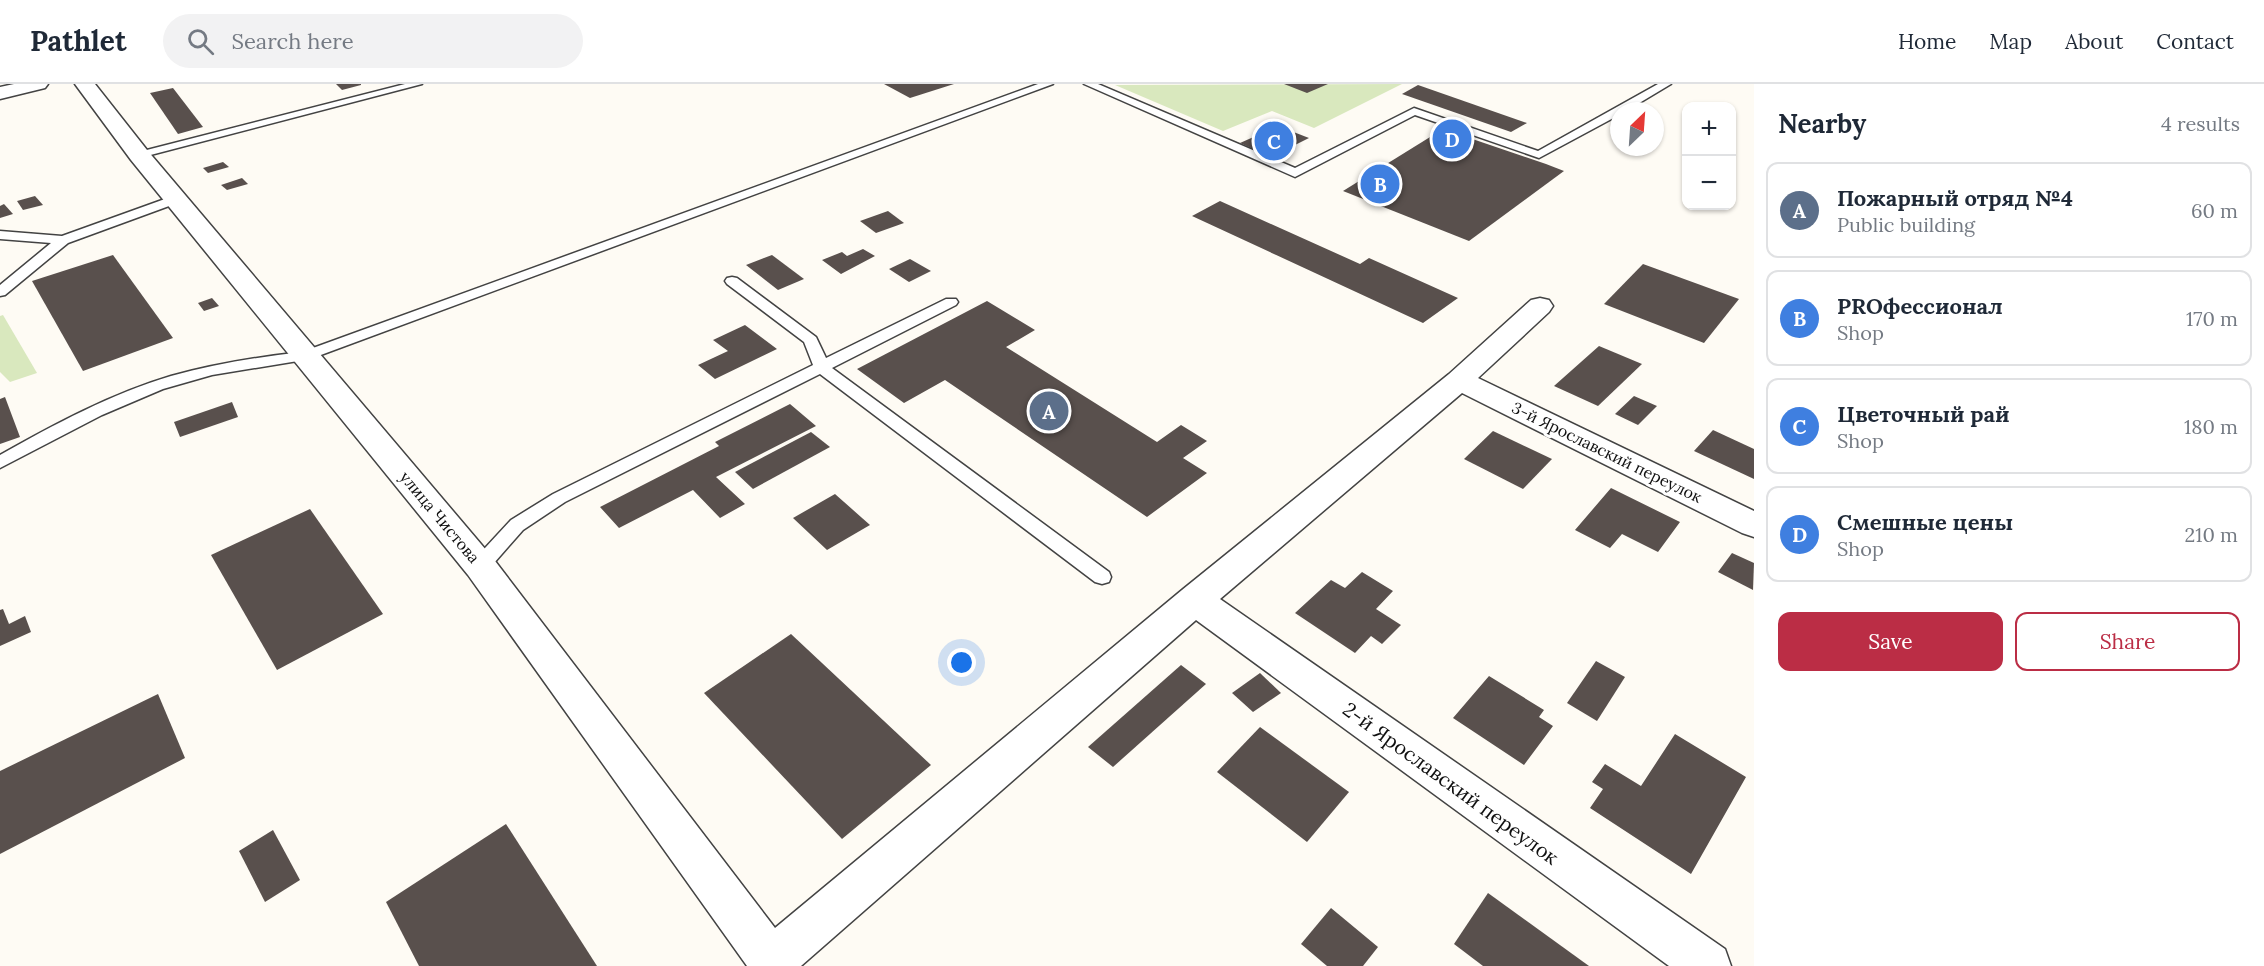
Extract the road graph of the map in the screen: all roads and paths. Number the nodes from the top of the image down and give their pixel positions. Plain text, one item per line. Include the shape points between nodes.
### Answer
1 (38, 84) edge
2 (85, 84) edge
3 (417, 84) edge
4 (1048, 84) edge
5 (1089, 84) edge
6 (1665, 84) edge
7 (0, 93) edge
8 (139, 155) junction
9 (176, 199) junction
10 (0, 235) edge
11 (63, 240) junction
12 (732, 281) dead end
13 (0, 292) edge
14 (951, 302) dead end
15 (1540, 306) dead end
16 (305, 356) junction
17 (822, 368) junction
18 (1459, 380) junction
19 (0, 462) edge
20 (1754, 525) edge
21 (480, 566) junction
22 (1102, 577) dead end
23 (1195, 600) junction
24 (773, 963) edge
25 (1708, 966) edge

1 - 7 street
2 - 8 street, улица Чистова
3 - 8 lane
4 - 16 lane
5 - 6 lane via 1295,173 1414,111 1539,155
8 - 9 street, улица Чистова
9 - 11 lane
9 - 16 street, улица Чистова
10 - 11 lane
11 - 13 lane
12 - 17 lane via 811,340
14 - 17 lane
15 - 18 street
16 - 19 lane via 242,364 158,386 72,422
16 - 21 street, улица Чистова
17 - 21 lane via 560,498 517,525
17 - 22 lane
18 - 20 street, 3-й Ярославский переулок
18 - 23 street
21 - 24 street, улица Чистова
23 - 24 street
23 - 25 street, 2-й Ярославский переулок

